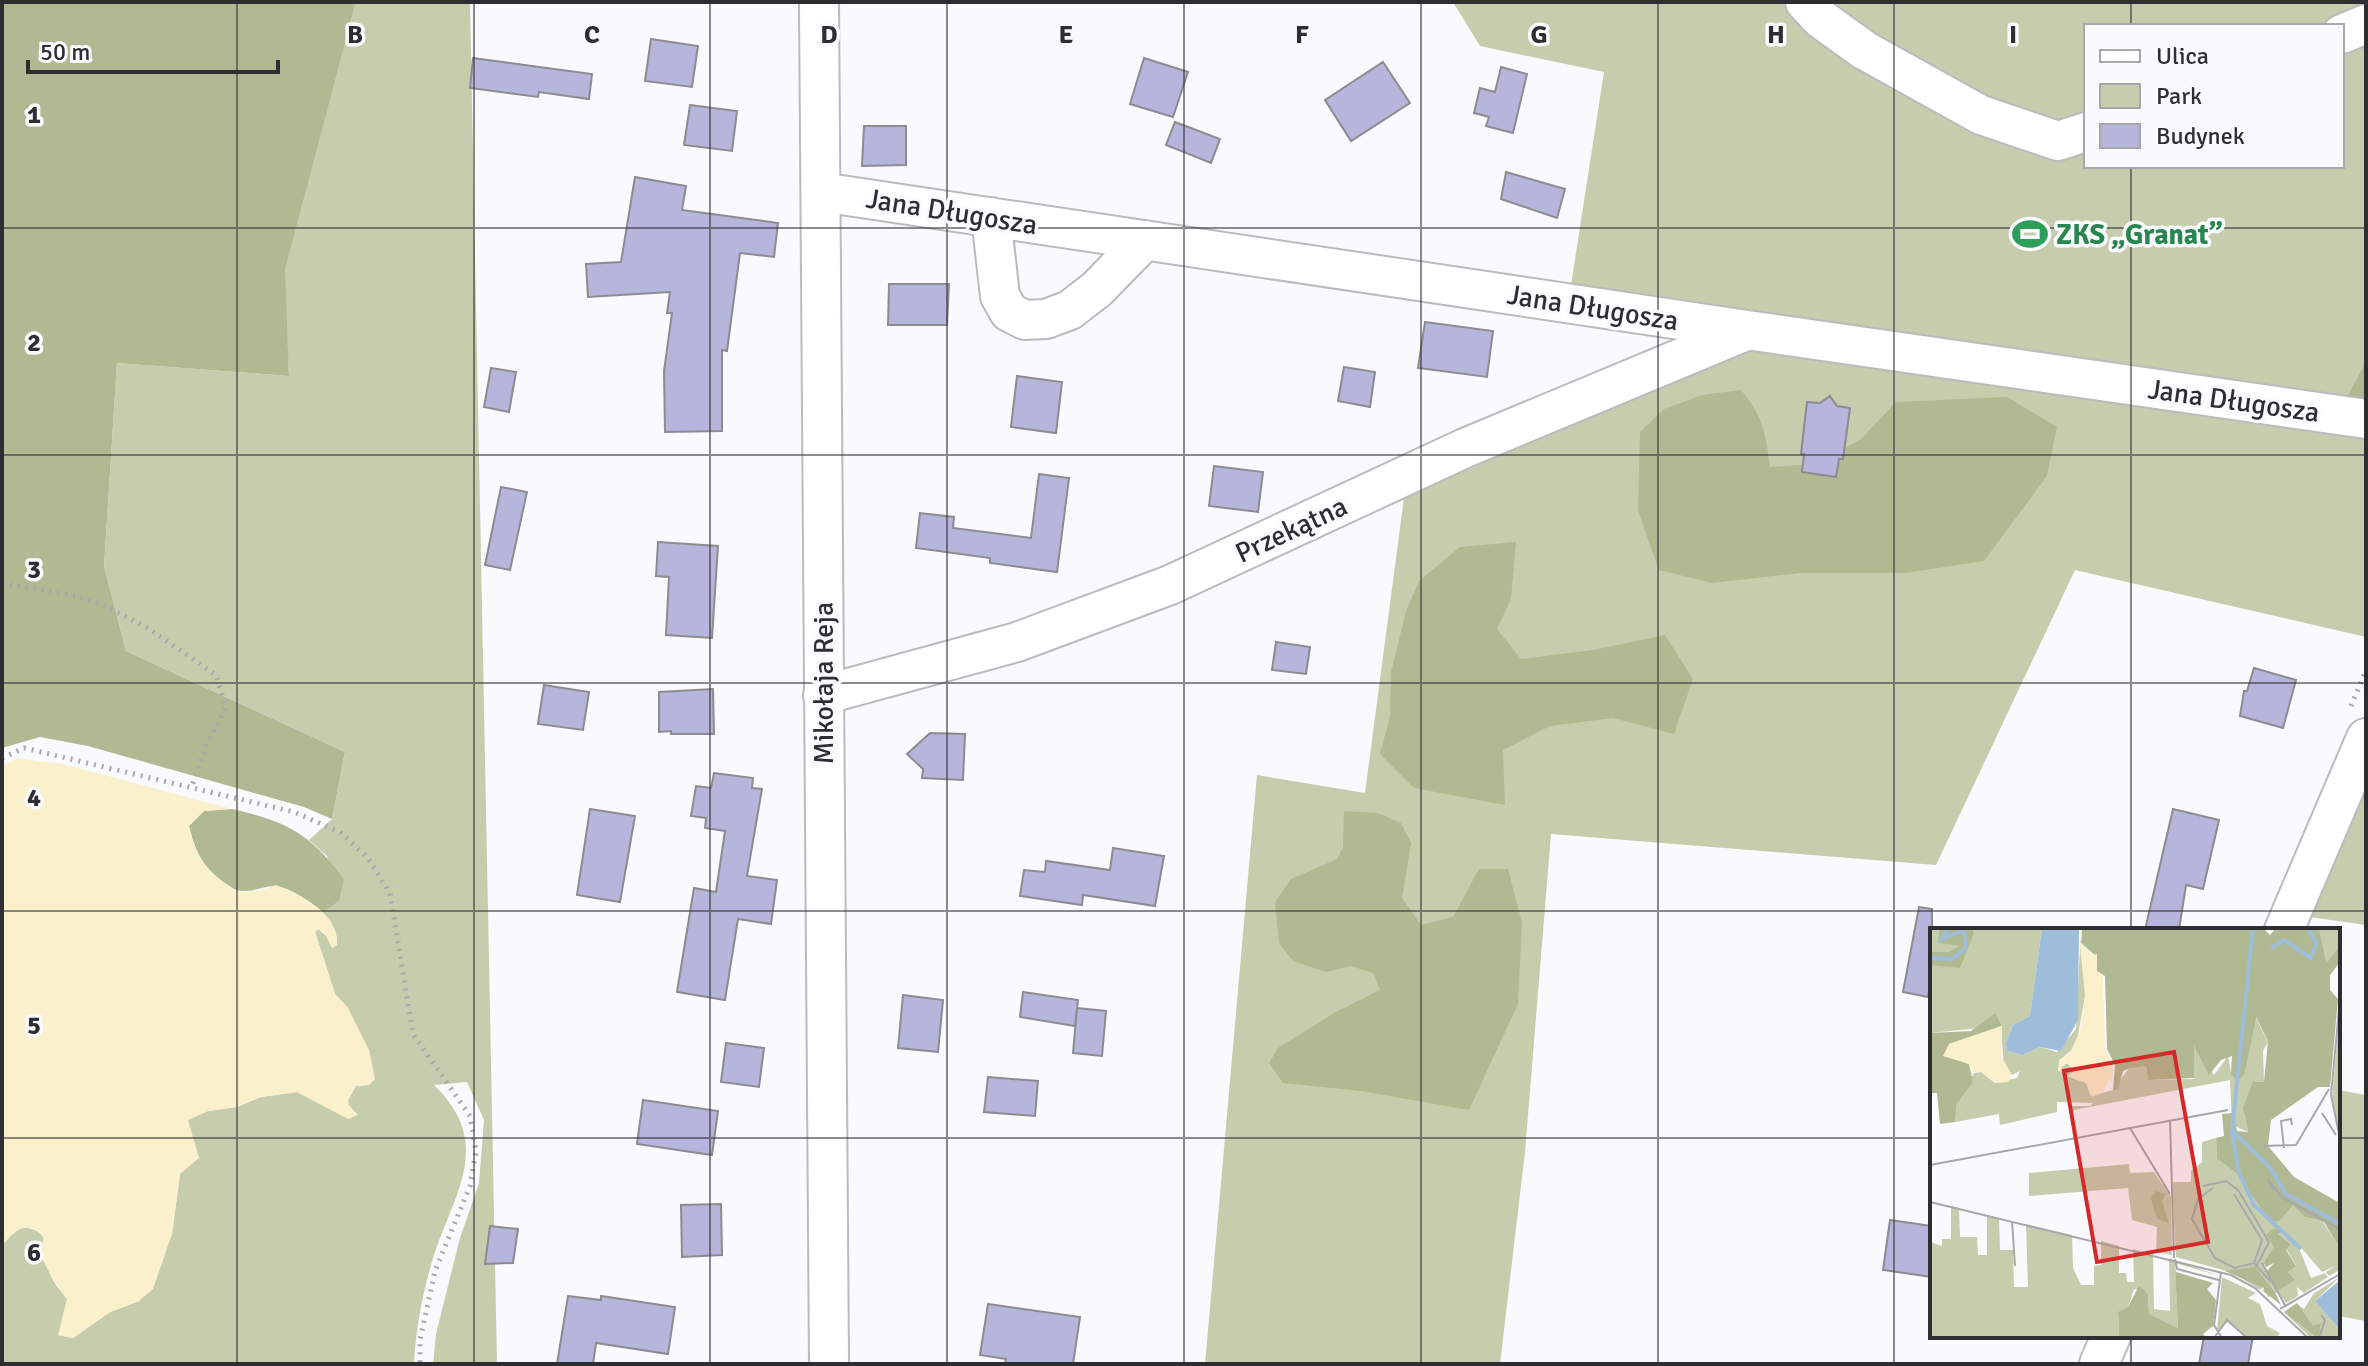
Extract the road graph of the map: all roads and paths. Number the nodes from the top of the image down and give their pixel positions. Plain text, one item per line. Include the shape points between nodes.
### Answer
1 (819, 2) edge
2 (1805, 2) edge
3 (2366, 24) edge
4 (2344, 33) edge
5 (2084, 133) edge
6 (821, 192) junction
7 (991, 217) junction
8 (1145, 240) junction
9 (1747, 330) junction
10 (2366, 419) edge
11 (2, 583) edge
12 (823, 695) junction
13 (2366, 738) edge
14 (2, 758) edge
15 (192, 786) junction
16 (2285, 928) edge
17 (2110, 1338) edge
18 (420, 1364) edge
19 (829, 1364) edge
20 (2099, 1364) edge

1 - 6 street, Mikołaja Reja
2 - 5 street via 1864,50 1981,115 2058,141
3 - 4 street
6 - 7 street, Jana Długosza
6 - 12 street, Mikołaja Reja
7 - 8 street, Jana Długosza
7 - 8 street via 1000,296 1009,312 1025,320 1070,310
8 - 9 street, Jana Długosza
9 - 10 street, Jana Długosza
9 - 12 street, Przekątna via 1465,448 1170,585 1017,642
11 - 15 path via 101,604 148,628 216,675 226,707
12 - 19 street, Mikołaja Reja
13 - 16 street
14 - 15 path via 24,748
15 - 18 path via 294,812 340,832 368,858 390,893 413,1034 470,1116 476,1151 470,1186 435,1271
17 - 20 street

